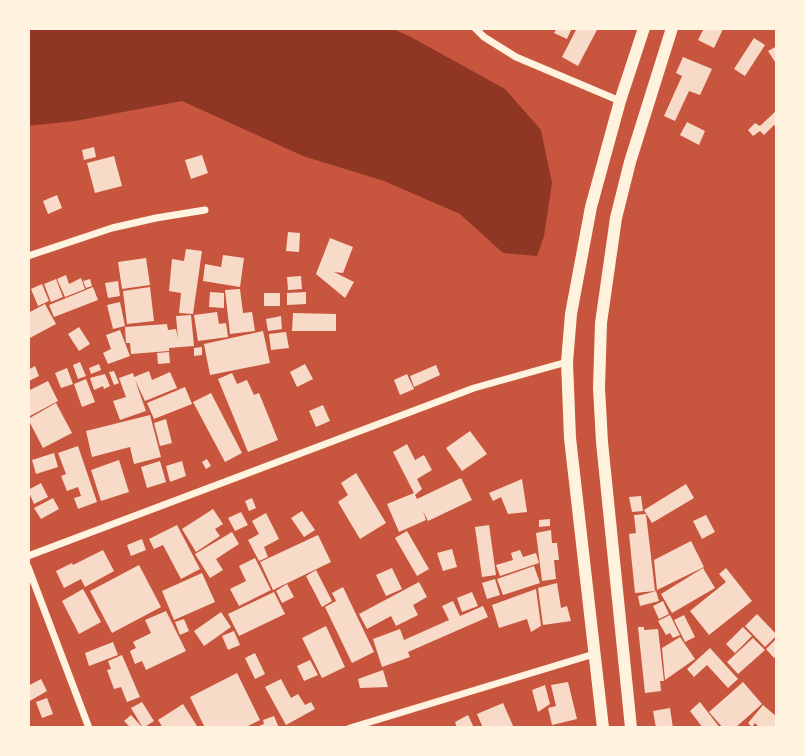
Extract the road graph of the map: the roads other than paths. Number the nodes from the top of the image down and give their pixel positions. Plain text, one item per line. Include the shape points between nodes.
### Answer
1 (475, 28) edge
2 (644, 28) edge
3 (672, 28) edge
4 (620, 101) junction
5 (205, 210) dead end
6 (28, 256) edge
7 (566, 362) junction
8 (28, 556) edge
9 (28, 567) edge
10 (594, 654) junction
11 (89, 728) edge
12 (350, 728) edge
13 (603, 728) edge
14 (631, 728) edge

1 - 4 street via 516,57
2 - 4 street
3 - 14 street via 616,218 601,323 602,442
4 - 7 street via 588,219
5 - 6 street via 111,228
7 - 8 street via 474,388
7 - 10 street
9 - 11 street
10 - 12 street
10 - 13 street

